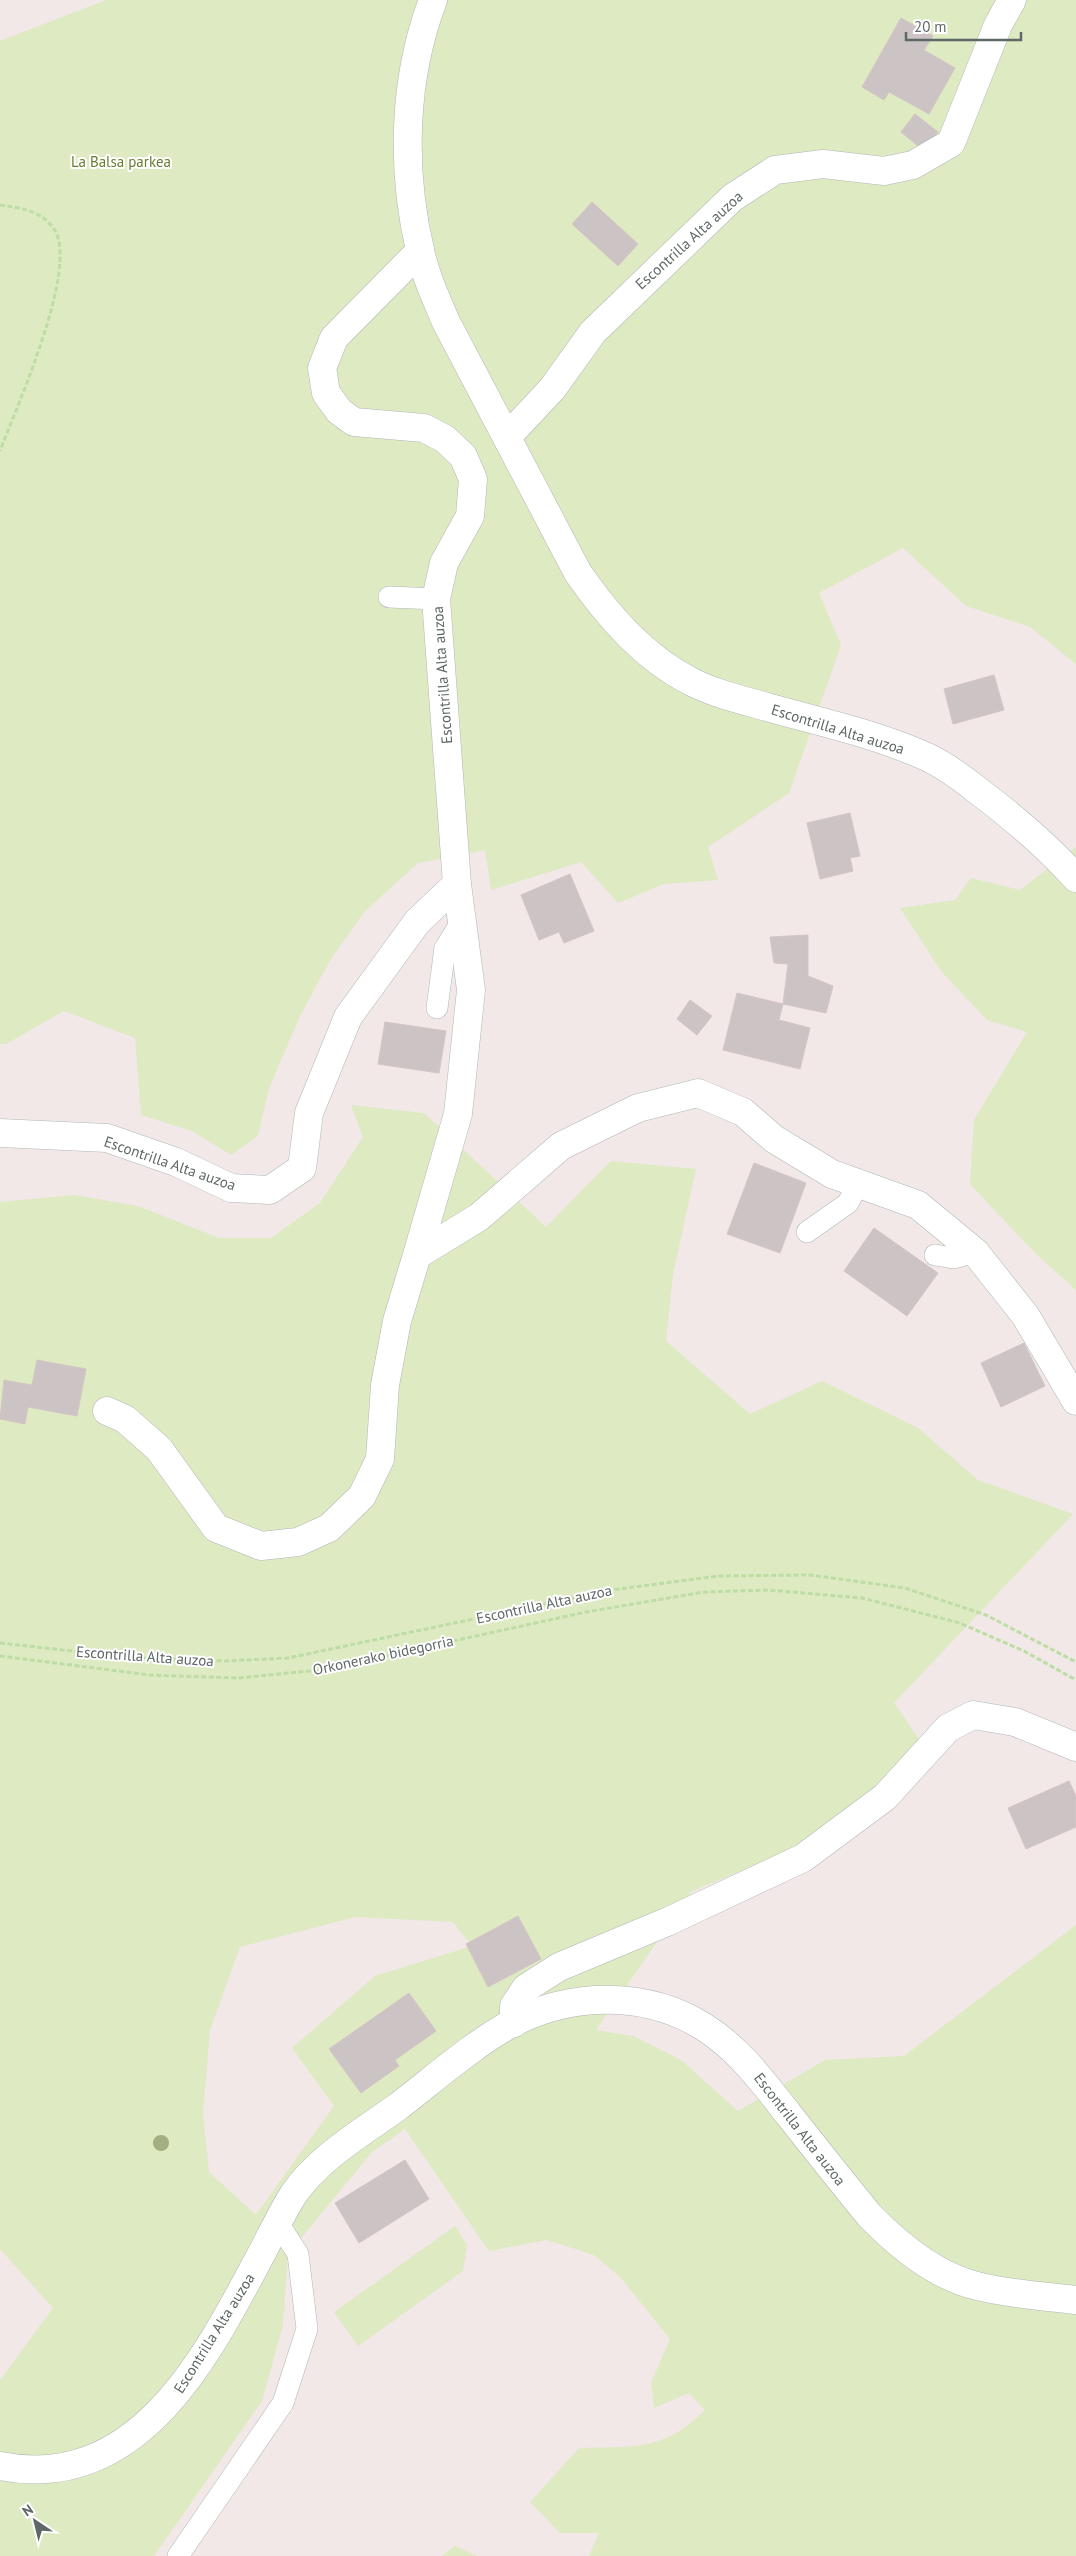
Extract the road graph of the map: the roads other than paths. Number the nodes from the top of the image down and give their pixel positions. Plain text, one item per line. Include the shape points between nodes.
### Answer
1 (433, 0) edge
2 (1012, 0) edge
3 (420, 251) junction
4 (506, 437) junction
5 (389, 597) dead end
6 (436, 599) junction
7 (1076, 878) edge
8 (457, 884) junction
9 (462, 921) junction
10 (437, 1008) dead end
11 (0, 1133) edge
12 (858, 1183) junction
13 (807, 1232) dead end
14 (975, 1252) junction
15 (417, 1255) junction
16 (935, 1255) dead end
17 (1076, 1401) edge
18 (106, 1411) dead end
19 (1076, 1747) edge
20 (514, 2022) junction
21 (278, 2223) junction
22 (1076, 2300) edge
23 (12, 2469) edge
24 (178, 2556) edge

1 - 3 street, Escontrilla Alta auzoa via 424,23 412,85 408,129 408,171
2 - 4 street, Escontrilla Alta auzoa via 998,25 951,144 913,165 884,171 824,164 775,170 732,198 593,332 552,389
3 - 4 street, Escontrilla Alta auzoa via 446,322
3 - 6 street, Escontrilla Alta auzoa via 334,338 322,368 326,393 339,411 354,422 424,428 445,439 463,456 473,479 470,516 444,563
4 - 7 street, Escontrilla Alta auzoa via 578,573 622,630 655,657 691,682 728,696 928,757 1005,811
5 - 6 lane
6 - 8 street, Escontrilla Alta auzoa
8 - 9 street, Escontrilla Alta auzoa
8 - 11 street, Escontrilla Alta auzoa via 417,922 348,1017 309,1113 302,1168 270,1190 231,1188 176,1162 107,1138
9 - 10 lane via 445,948
9 - 15 street, Escontrilla Alta auzoa via 471,990 458,1114
12 - 13 lane via 848,1203
12 - 14 street via 918,1205
12 - 15 street via 832,1174 774,1139 743,1112 698,1093 638,1108 561,1146 479,1216
14 - 16 lane via 954,1258
14 - 17 street via 1025,1315
15 - 18 street, Escontrilla Alta auzoa via 396,1321 385,1385 380,1458 362,1496 329,1528 298,1542 261,1546 216,1528 159,1449 125,1419
19 - 20 street via 1015,1722 973,1715 948,1728 885,1796 803,1858 669,1921 559,1967 526,1988 514,2006
20 - 21 street, Escontrilla Alta auzoa via 334,2154 294,2194
20 - 22 street, Escontrilla Alta auzoa via 551,2007 590,2000 646,2002 677,2011 706,2028 751,2067 869,2215 918,2258 976,2286
21 - 23 street, Escontrilla Alta auzoa via 207,2349 180,2390 162,2410 136,2434 110,2451 80,2464 51,2470
21 - 24 lane via 298,2254 307,2329 283,2404

